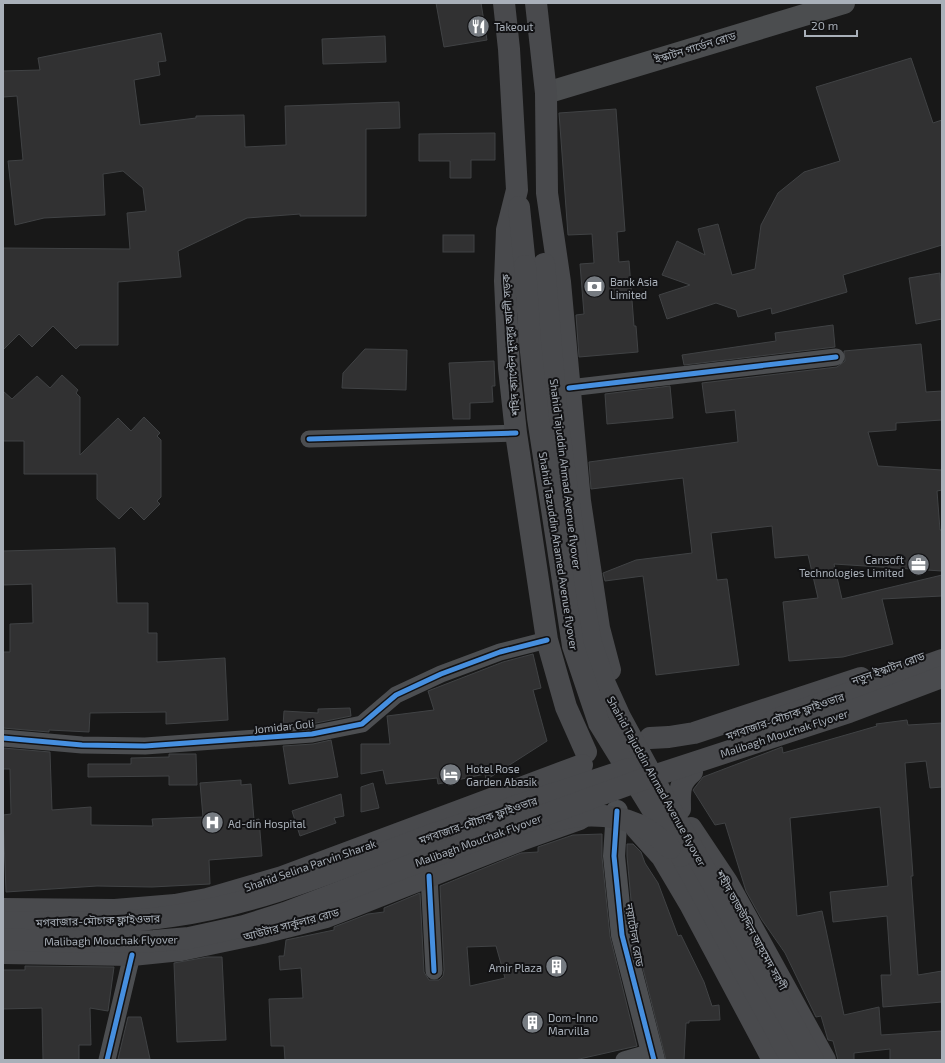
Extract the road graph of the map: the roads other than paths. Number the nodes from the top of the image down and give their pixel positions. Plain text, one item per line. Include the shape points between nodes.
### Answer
1 (504, 3) edge
2 (536, 3) edge
3 (844, 3) edge
4 (546, 93) junction
5 (517, 190) junction
6 (547, 193) junction
7 (535, 265) junction
8 (836, 357) dead end
9 (569, 388) junction
10 (516, 433) junction
11 (309, 439) dead end
12 (599, 628) junction
13 (547, 640) junction
14 (942, 649) edge
15 (942, 660) edge
16 (942, 676) edge
17 (942, 685) edge
18 (644, 735) junction
19 (3, 738) edge
20 (584, 759) junction
21 (692, 772) junction
22 (663, 783) junction
23 (680, 809) junction
24 (616, 810) junction
25 (682, 857) junction
26 (429, 876) junction
27 (12, 909) edge
28 (285, 913) junction
29 (3, 922) edge
30 (3, 939) edge
31 (12, 954) edge
32 (132, 955) junction
33 (434, 971) dead end
34 (653, 1056) edge
35 (107, 1060) edge
36 (624, 1060) edge
37 (774, 1060) edge
38 (792, 1060) edge
39 (813, 1060) edge
40 (825, 1060) edge

1 - 5 main road, শহিদ ক্যাপ্টেন মুনসুর আলী সড়ক
2 - 4 main road
3 - 4 main road, ইস্কাটন গার্ডেন রোড
4 - 6 main road
5 - 7 main road
5 - 10 main road, শহিদ ক্যাপ্টেন মুনসুর আলী সড়ক via 507,230 505,281 509,368
6 - 7 main road
6 - 9 main road via 559,274
7 - 25 main road, Shahid Tazuddin Ahamed Avenue flyover, bridge via 530,342 538,418 573,646 599,723
7 - 39 main road, Shahid Tajuddin Ahmad Avenue flyover, bridge via 579,576 591,643 602,677 620,717
8 - 9 street
9 - 12 main road via 580,501
10 - 11 street
10 - 13 main road, শহিদ ক্যাপ্টেন মুনসুর আলী সড়ক
12 - 13 main road
12 - 18 main road via 619,696
13 - 19 street, Jomidar Goli via 500,652 441,674 396,695 362,724 319,732 145,746 82,745
13 - 20 main road, শহিদ ক্যাপ্টেন মুনসুর আলী সড়ক
14 - 18 main road, নতুন ইস্কাটন রোড via 694,733 669,737
15 - 29 main road, মগবাজার-মৌচাক ফ্লাইওভার, bridge via 828,702 434,834 349,867 246,901 172,916 143,919 61,923
16 - 28 main road, Malibagh Mouchak Flyover, bridge via 849,712 596,796
17 - 21 main road
18 - 20 main road via 627,729 609,732 593,742
18 - 22 main road via 658,747 663,758
20 - 24 main road via 582,774 588,792 601,805
20 - 27 main road, Shahid Selina Parvin Sharak via 282,877 207,899 175,905 115,910
21 - 22 main road
21 - 23 main road via 684,778 681,787
22 - 23 main road, শহীদ তাজউদ্দিন আহমেদ সরণী
22 - 24 main road via 646,804 631,810
23 - 40 main road, শহীদ তাজউদ্দিন আহমেদ সরণী via 727,882
24 - 26 main road, আউটার সার্কুলার রোড via 520,840
24 - 34 street, নয়াটোলা রোড via 614,856 622,935
24 - 37 main road via 662,857
25 - 28 main road, bridge via 649,830 623,819 568,817 341,904 319,910
25 - 38 main road, Shahid Tajuddin Ahmad Avenue flyover
26 - 32 main road, আউটার সার্কুলার রোড via 326,917 222,942 181,950
26 - 33 street
27 - 31 main road
28 - 30 main road, Malibagh Mouchak Flyover, bridge via 244,926 189,938 118,942
31 - 32 main road, আউটার সার্কুলার রোড
32 - 35 street
34 - 36 street

